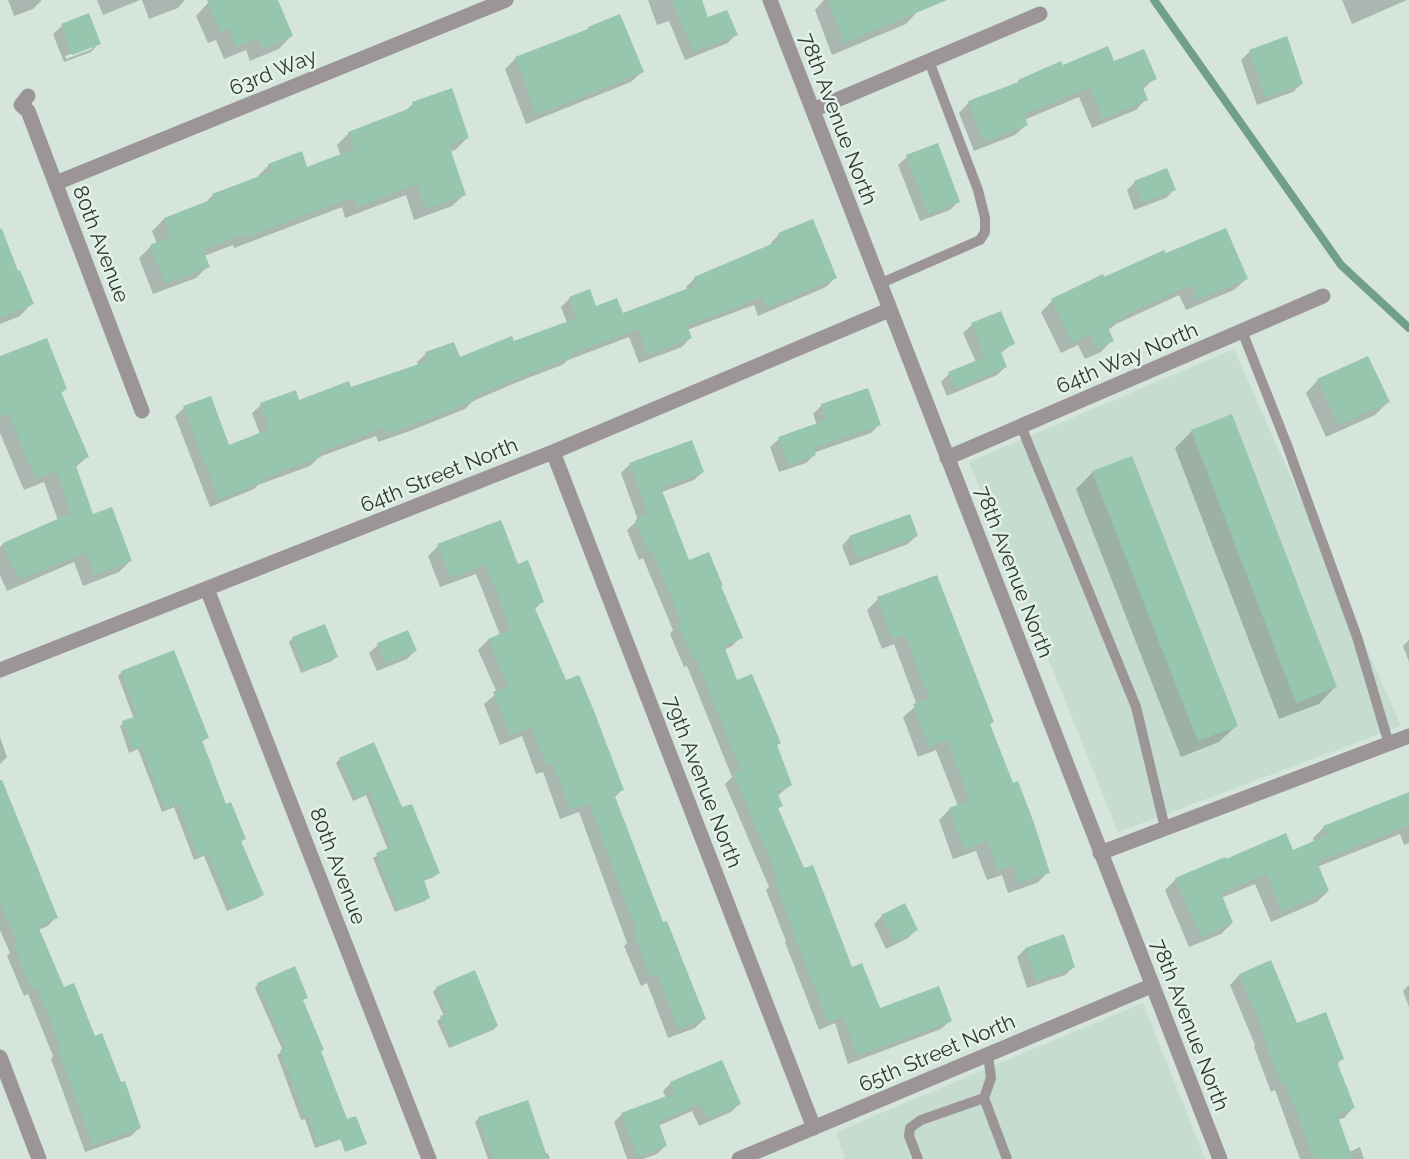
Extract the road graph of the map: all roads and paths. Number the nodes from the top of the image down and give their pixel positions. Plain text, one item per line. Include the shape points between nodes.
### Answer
1 (506, 0) edge
2 (770, 0) edge
3 (1040, 14) dead end
4 (929, 61) junction
5 (28, 96) dead end
6 (813, 110) junction
7 (56, 183) junction
8 (879, 284) junction
9 (1323, 296) dead end
10 (889, 310) junction
11 (1242, 331) junction
12 (142, 411) dead end
13 (1021, 426) junction
14 (553, 452) junction
15 (947, 458) junction
16 (207, 589) junction
17 (0, 670) edge
18 (1409, 736) edge
19 (1389, 744) junction
20 (1165, 828) junction
21 (1100, 853) junction
22 (1151, 986) junction
23 (988, 1055) junction
24 (0, 1056) edge
25 (984, 1098) junction
26 (814, 1128) junction
27 (39, 1159) edge
28 (429, 1159) edge
29 (739, 1159) edge
30 (918, 1159) edge
31 (1007, 1159) edge
32 (1220, 1159) edge

1 - 7 street, 63rd Way
2 - 6 street, 78th Avenue North
3 - 4 street
4 - 6 street
4 - 8 lane via 978,190 985,232 980,240
5 - 7 street, 80th Avenue via 21,105 28,111
6 - 8 street, 78th Avenue North
7 - 12 street, 80th Avenue
8 - 10 street, 78th Avenue North
9 - 11 street, 64th Way North
10 - 14 street, 64th Street North
10 - 15 street, 78th Avenue North
11 - 13 street, 64th Way North
11 - 19 lane via 1353,627
13 - 15 street, 64th Way North
13 - 20 lane via 1136,707
14 - 16 street, 64th Street North
14 - 26 street, 79th Avenue North
15 - 21 street, 78th Avenue North
16 - 17 street, 64th Street North
16 - 28 street, 80th Avenue
18 - 19 street
19 - 20 street
20 - 21 street
21 - 22 street, 78th Avenue North
22 - 23 street, 65th Street North
22 - 32 street, 78th Avenue North
23 - 25 lane via 991,1077
23 - 26 street, 65th Street North
24 - 27 street
25 - 30 lane via 921,1120 910,1128
25 - 31 lane
26 - 29 street, 65th Street North

